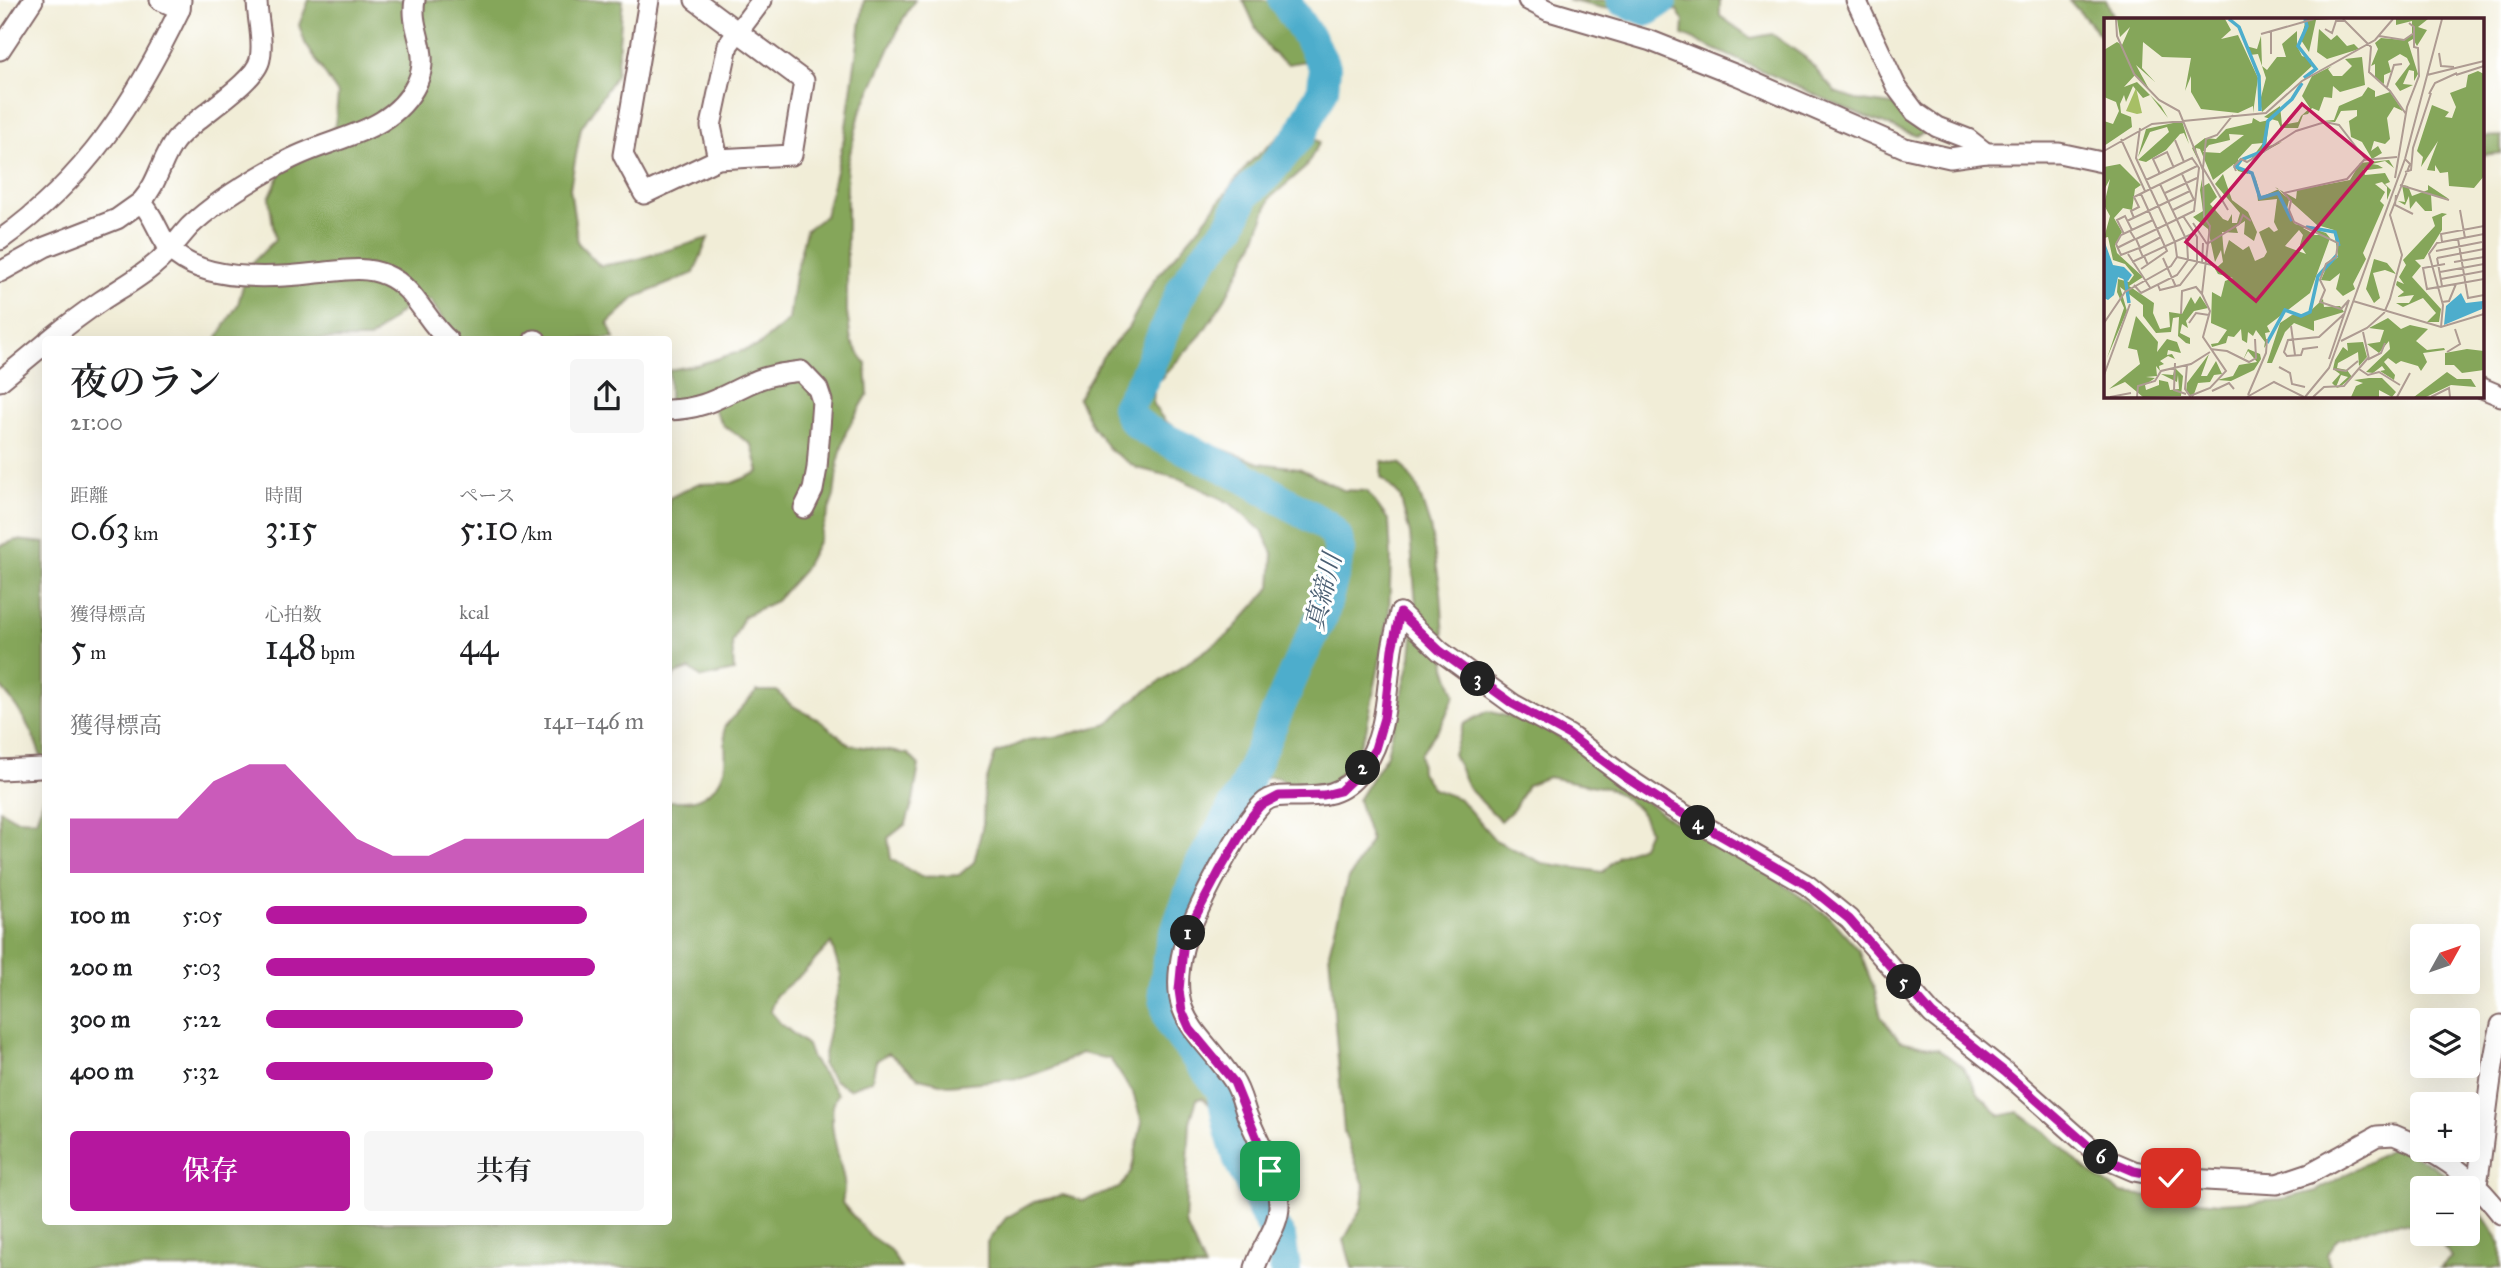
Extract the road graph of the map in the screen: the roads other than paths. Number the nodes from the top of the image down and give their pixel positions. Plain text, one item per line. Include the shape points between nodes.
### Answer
1 (33, 0) edge
2 (160, 0) edge
3 (257, 0) edge
4 (415, 0) edge
5 (649, 0) edge
6 (695, 0) edge
7 (762, 0) edge
8 (1528, 0) edge
9 (1856, 0) edge
10 (181, 5) edge
11 (737, 33) junction
12 (0, 50) edge
13 (1986, 153) junction
14 (718, 159) junction
15 (2104, 163) edge
16 (141, 202) junction
17 (0, 240) edge
18 (171, 250) junction
19 (0, 272) edge
20 (55, 336) edge
21 (444, 336) edge
22 (42, 346) edge
23 (0, 381) edge
24 (2484, 388) edge
25 (2501, 396) edge
26 (672, 410) edge
27 (804, 508) dead end
28 (40, 768) dead end
29 (0, 770) edge
30 (2501, 1025) edge
31 (2410, 1142) edge
32 (2449, 1162) edge
33 (2467, 1176) edge
34 (2478, 1176) edge
35 (2480, 1188) edge
36 (2501, 1214) edge
37 (1255, 1268) edge

1 - 12 street
2 - 10 street
3 - 16 street via 260,62 248,78 174,141 152,190
4 - 18 street via 412,13 424,62 417,84 402,106 370,130 284,162 213,207
5 - 14 street via 623,155 645,194
6 - 11 street
7 - 11 street
8 - 13 street via 1549,11 1650,41 1905,148 1950,158
9 - 13 street via 1897,88 1914,112
10 - 17 street via 151,69 103,143 57,193
11 - 14 street via 727,45 711,126
11 - 14 street via 804,81 792,155
13 - 15 street via 2059,153
16 - 18 street
16 - 19 street via 117,219 69,236
18 - 20 street
18 - 21 street via 214,272 294,276 362,269 385,274 405,286
22 - 23 street
24 - 25 street
26 - 27 street via 697,407 753,382 802,370 822,401 817,468
28 - 29 street
30 - 34 street
31 - 37 street via 2394,1135 2377,1136 2310,1173 2277,1184 2171,1178 2134,1171 2101,1157 1932,1014 1849,919 1807,885 1671,807 1569,735 1513,704 1440,651 1400,613 1375,749 1340,791 1279,796 1260,806 1219,872 1183,949 1182,1011 1190,1029 1234,1082 1276,1184 1279,1205
32 - 33 street
35 - 36 street

